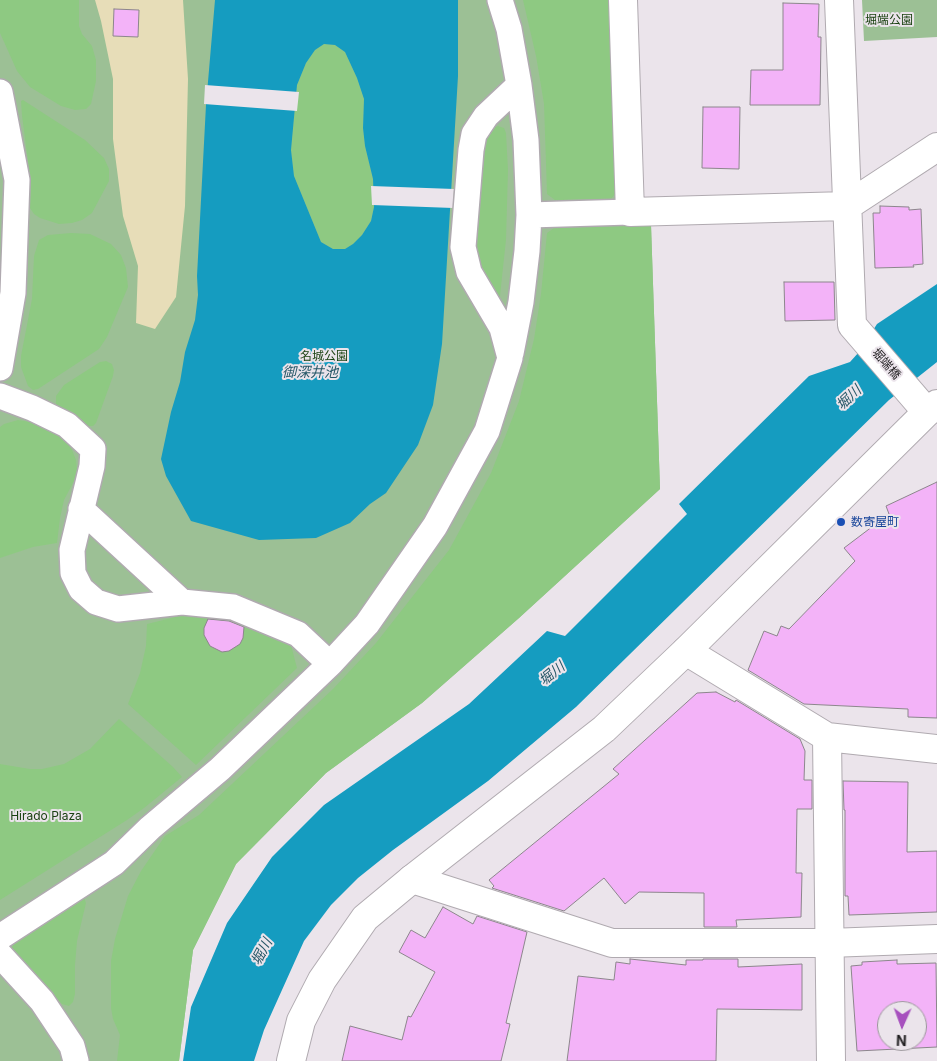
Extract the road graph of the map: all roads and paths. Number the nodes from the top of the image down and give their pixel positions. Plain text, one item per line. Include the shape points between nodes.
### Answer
1 (500, 0) edge
2 (623, 0) edge
3 (839, 0) edge
4 (519, 85) junction
5 (0, 92) edge
6 (937, 147) edge
7 (847, 206) junction
8 (630, 212) junction
9 (529, 214) junction
10 (510, 358) junction
11 (0, 368) edge
12 (0, 396) edge
13 (932, 408) edge
14 (81, 509) junction
15 (182, 602) junction
16 (686, 651) junction
17 (330, 664) junction
18 (827, 737) junction
19 (937, 749) edge
20 (412, 878) junction
21 (0, 937) edge
22 (937, 939) edge
23 (829, 943) junction
24 (0, 955) edge
25 (76, 1061) edge
26 (291, 1061) edge
27 (830, 1061) edge

1 - 4 street
2 - 8 street
3 - 7 street, 堀端橋
4 - 9 street via 526,140
4 - 10 street via 486,116 474,134 461,199 463,247 469,272 502,328
5 - 11 street via 17,180 13,293
6 - 7 street
7 - 8 street
7 - 13 street, 堀端橋 via 852,325 909,390
8 - 9 street
9 - 10 street via 528,251
10 - 17 street via 487,431 434,526 367,624
12 - 14 street via 67,426 93,449
13 - 16 street
14 - 15 street
14 - 15 street via 72,550 73,573 81,589 96,602 118,609
15 - 17 street via 233,607 262,618 298,634
16 - 18 street
16 - 20 street via 604,729
17 - 21 street via 220,769 114,863
18 - 19 street
18 - 23 street
20 - 23 street via 612,943
20 - 26 street via 365,918 322,980 301,1021
22 - 23 street
23 - 27 street
24 - 25 street via 42,1000 72,1046

